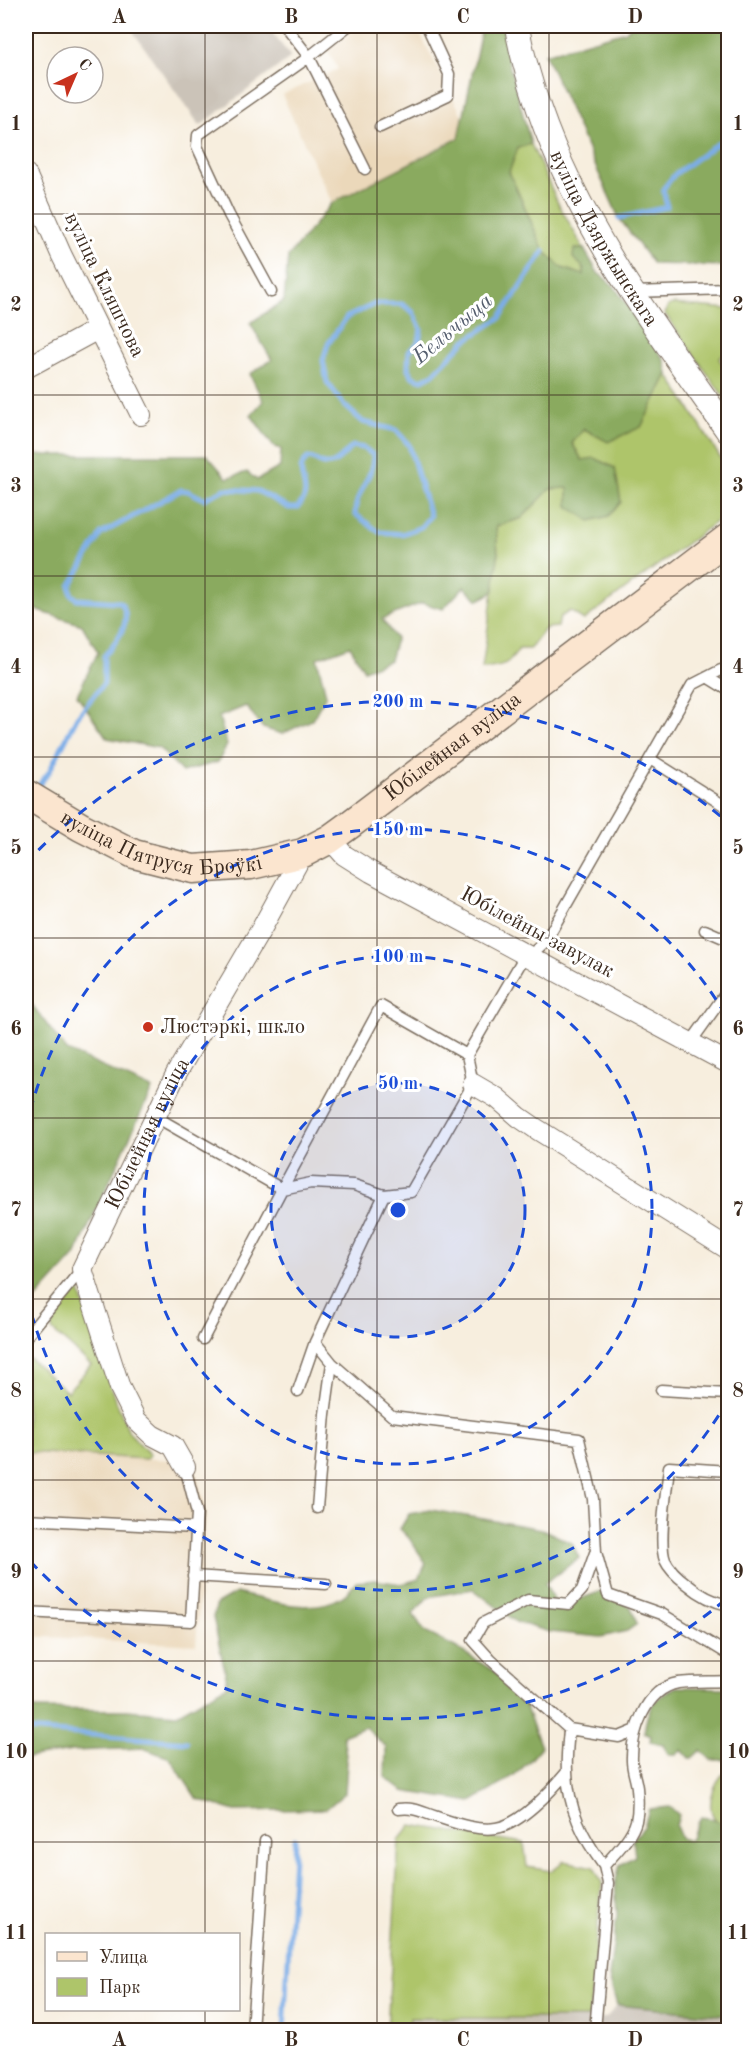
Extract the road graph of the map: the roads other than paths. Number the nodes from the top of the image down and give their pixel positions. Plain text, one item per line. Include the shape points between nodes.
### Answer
1 (285, 26) edge
2 (348, 26) edge
3 (427, 26) edge
4 (517, 26) edge
5 (309, 57) junction
6 (380, 128) dead end
7 (365, 169) dead end
8 (26, 174) edge
9 (729, 289) edge
10 (271, 292) dead end
11 (632, 292) junction
12 (98, 329) junction
13 (26, 368) edge
14 (141, 415) dead end
15 (729, 431) edge
16 (729, 538) edge
17 (722, 670) dead end
18 (707, 676) junction
19 (729, 690) edge
20 (650, 759) junction
21 (26, 794) edge
22 (729, 808) edge
23 (330, 839) junction
24 (303, 853) junction
25 (705, 930) dead end
26 (729, 940) edge
27 (529, 956) junction
28 (729, 990) edge
29 (691, 1042) junction
30 (467, 1055) junction
31 (729, 1063) edge
32 (473, 1084) junction
33 (156, 1117) junction
34 (282, 1189) junction
35 (384, 1195) junction
36 (729, 1249) edge
37 (82, 1269) junction
38 (26, 1337) edge
39 (203, 1339) dead end
40 (315, 1342) junction
41 (332, 1363) junction
42 (661, 1390) dead end
43 (298, 1391) dead end
44 (729, 1394) edge
45 (185, 1467) joint
46 (729, 1471) edge
47 (317, 1508) dead end
48 (26, 1519) edge
49 (195, 1528) junction
50 (596, 1552) junction
51 (193, 1576) junction
52 (326, 1584) dead end
53 (729, 1605) edge
54 (26, 1612) edge
55 (729, 1653) edge
56 (729, 1681) edge
57 (569, 1729) junction
58 (636, 1730) junction
59 (567, 1772) junction
60 (398, 1809) dead end
61 (265, 1841) dead end
62 (604, 1866) junction
63 (252, 2031) edge
64 (596, 2031) edge

1 - 5 lane
2 - 5 lane
3 - 6 lane via 449,74 448,95
4 - 11 street, вуліца Дзяржынскага via 530,83 549,138 588,219
5 - 7 lane
5 - 10 lane via 198,135 197,146 229,215
8 - 12 street, вуліца Кляшчова
9 - 11 lane
11 - 15 street, вуліца Дзяржынскага
12 - 13 street
12 - 14 street, вуліца Кляшчова
16 - 23 main road, Юбілейная вуліца
17 - 18 lane
18 - 19 lane
18 - 20 lane via 692,685
20 - 22 lane
20 - 27 lane via 545,942
21 - 24 main road, вуліца Пятруся Броўкі via 134,854 194,869 251,866
23 - 24 main road, Юбілейная вуліца
23 - 27 street, Юбілейны завулак via 344,855 371,872
24 - 33 street, Юбілейная вуліца
25 - 26 lane
27 - 29 street, Юбілейны завулак
27 - 30 lane via 520,964
28 - 29 lane
29 - 31 street, Юбілейны завулак
30 - 32 lane
30 - 34 lane via 381,1006
32 - 35 lane via 411,1192
32 - 36 street via 535,1128
33 - 34 lane
33 - 37 street, Юбілейная вуліца
34 - 35 lane via 311,1183 354,1185
34 - 39 lane
35 - 40 lane
37 - 38 lane
37 - 45 street via 120,1388 136,1420 152,1436 173,1446
40 - 41 lane
40 - 43 lane
41 - 47 lane
41 - 50 lane via 392,1416 579,1440 593,1499
42 - 44 lane
45 - 49 lane via 196,1513
46 - 53 lane via 669,1467 662,1547 665,1561 678,1576 697,1592
48 - 49 lane
49 - 51 lane
50 - 55 lane via 608,1595 662,1614
50 - 57 lane via 582,1590 569,1604 528,1600 483,1623 473,1640
51 - 52 lane
51 - 54 lane via 191,1621
56 - 58 lane via 665,1687 656,1694
57 - 58 lane via 619,1737
57 - 59 lane
58 - 62 lane via 632,1761 637,1788 636,1822
59 - 60 lane via 547,1796 510,1824 496,1828 475,1827 411,1807
59 - 62 lane via 575,1819
61 - 63 lane
62 - 64 lane via 608,1882

